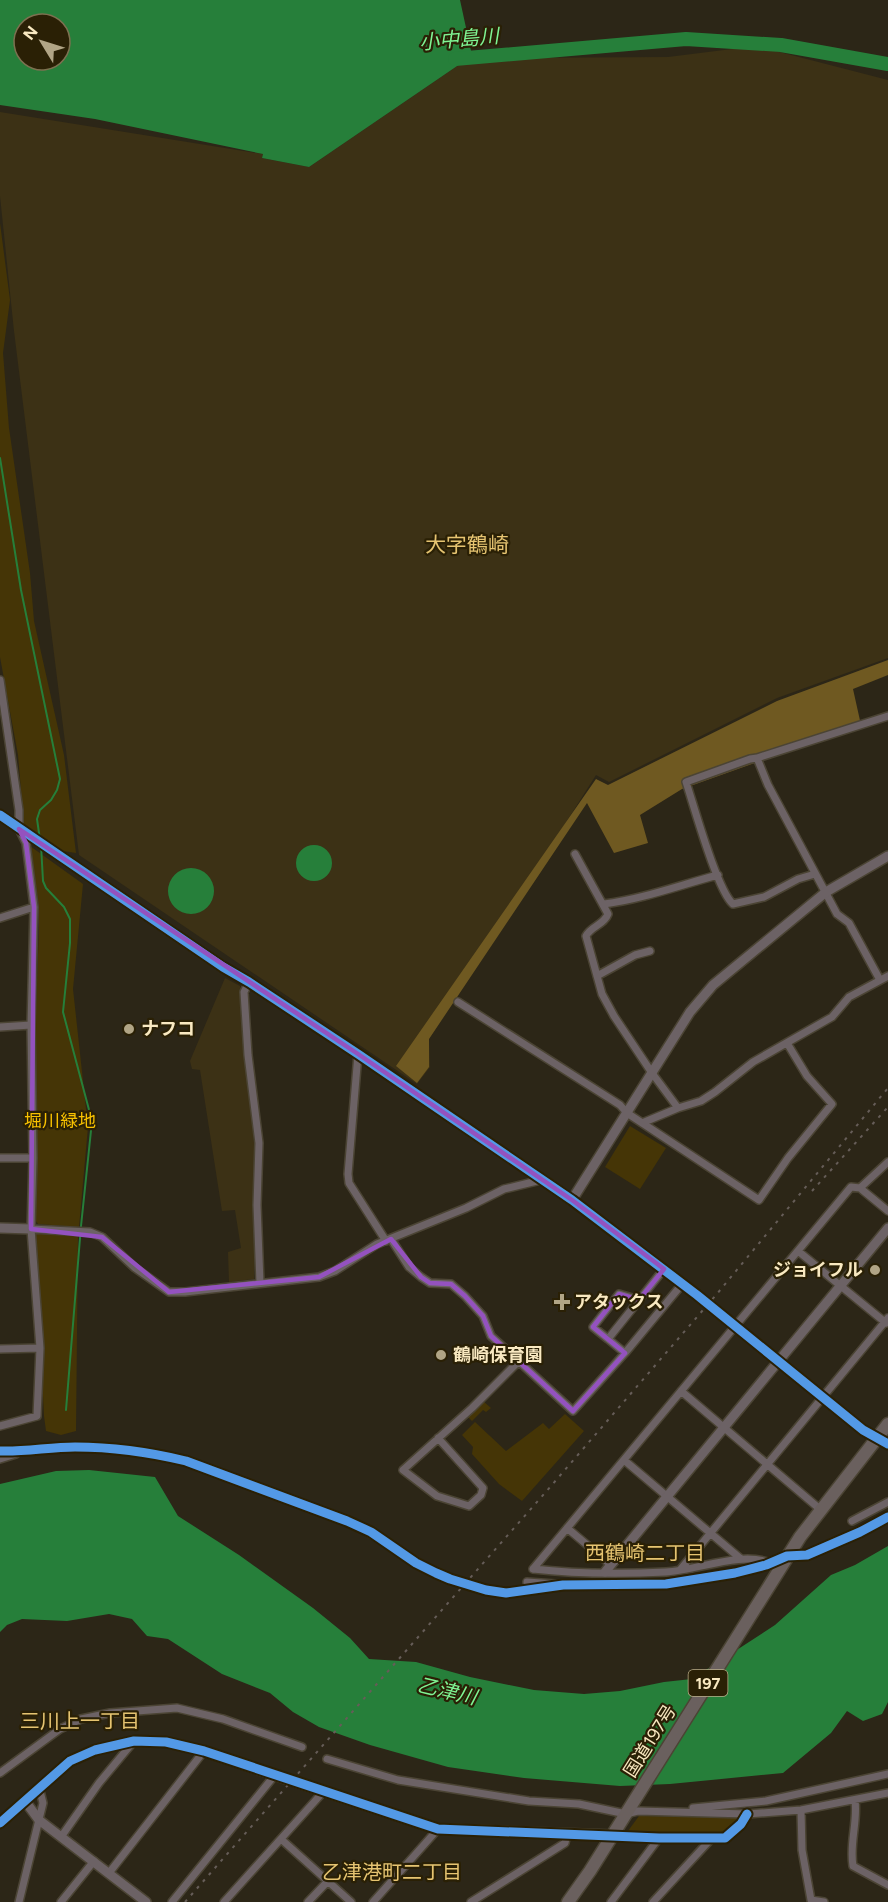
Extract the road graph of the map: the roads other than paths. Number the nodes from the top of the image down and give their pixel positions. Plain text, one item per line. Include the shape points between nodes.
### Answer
1 (0, 680) edge
2 (1, 699) edge
3 (888, 716) edge
4 (757, 758) junction
5 (0, 815) edge
6 (19, 829) junction
7 (575, 854) dead end
8 (888, 856) edge
9 (815, 874) junction
10 (718, 875) junction
11 (826, 892) junction
12 (604, 904) junction
13 (34, 906) junction
14 (0, 918) edge
15 (650, 951) dead end
16 (888, 975) edge
17 (597, 976) junction
18 (880, 980) junction
19 (249, 982) junction
20 (458, 1002) dead end
21 (31, 1025) junction
22 (0, 1027) edge
23 (787, 1043) junction
24 (358, 1053) junction
25 (652, 1073) junction
26 (678, 1108) junction
27 (627, 1113) junction
28 (642, 1123) junction
29 (0, 1158) edge
30 (33, 1158) junction
31 (888, 1162) edge
32 (541, 1180) junction
33 (860, 1188) junction
34 (572, 1200) junction
35 (888, 1212) edge
36 (0, 1228) edge
37 (888, 1228) edge
38 (31, 1229) junction
39 (388, 1240) junction
40 (798, 1251) junction
41 (664, 1269) junction
42 (260, 1283) junction
43 (683, 1283) junction
44 (841, 1286) junction
45 (639, 1300) junction
46 (887, 1321) edge
47 (735, 1326) junction
48 (608, 1339) junction
49 (40, 1348) junction
50 (0, 1349) edge
51 (625, 1353) junction
52 (519, 1361) junction
53 (778, 1361) junction
54 (681, 1391) junction
55 (822, 1397) junction
56 (888, 1424) edge
57 (0, 1426) edge
58 (724, 1427) junction
59 (438, 1438) junction
60 (883, 1441) edge
61 (0, 1451) edge
62 (21, 1452) junction
63 (0, 1459) edge
64 (624, 1460) junction
65 (767, 1464) junction
66 (667, 1496) junction
67 (888, 1502) edge
68 (821, 1510) junction
69 (888, 1517) edge
70 (852, 1521) dead end
71 (567, 1528) junction
72 (711, 1533) junction
73 (741, 1559) junction
74 (780, 1561) junction
75 (608, 1568) junction
76 (680, 1570) junction
77 (436, 1573) tunnel mouth
78 (527, 1582) dead end
79 (563, 1585) junction
80 (486, 1590) tunnel mouth
81 (134, 1741) junction
82 (302, 1747) dead end
83 (204, 1751) junction
84 (327, 1759) dead end
85 (0, 1773) edge
86 (888, 1774) edge
87 (274, 1776) junction
88 (39, 1787) junction
89 (324, 1791) junction
90 (888, 1793) edge
91 (855, 1800) junction
92 (25, 1801) junction
93 (801, 1810) junction
94 (671, 1812) junction
95 (626, 1814) junction
96 (747, 1814) junction
97 (39, 1820) junction
98 (0, 1823) edge
99 (438, 1829) junction
100 (567, 1834) junction
101 (613, 1835) junction
102 (61, 1837) junction
103 (659, 1838) junction
104 (281, 1839) junction
105 (711, 1839) junction
106 (94, 1861) junction
107 (110, 1873) junction
108 (328, 1881) junction
109 (888, 1885) edge
110 (19, 1902) edge
111 (61, 1902) edge
112 (146, 1902) edge
113 (172, 1902) edge
114 (224, 1902) edge
115 (308, 1902) edge
116 (351, 1902) edge
117 (373, 1902) edge
118 (471, 1902) edge
119 (569, 1902) edge
120 (611, 1902) edge
121 (653, 1902) edge
122 (824, 1902) edge

1 - 2 street
2 - 6 street via 20,810
3 - 4 street
4 - 9 street
4 - 10 street via 686,782
5 - 6 street
6 - 13 street via 26,843
6 - 19 street
7 - 12 street
8 - 11 street
9 - 10 street via 764,897 733,904
9 - 11 street
10 - 12 street via 646,897
11 - 18 street via 837,914 849,923
11 - 25 street via 712,985
12 - 17 street via 606,919 586,936
13 - 14 street
13 - 21 street
15 - 17 street
16 - 18 street
17 - 25 street via 614,1016
18 - 23 street via 849,997 832,1017
19 - 24 street
19 - 42 street via 244,993 259,1143
20 - 27 street
21 - 22 street
21 - 30 street
23 - 26 street via 753,1062 701,1101
23 - 28 street via 807,1076 832,1104 759,1200
24 - 32 street
24 - 39 street via 349,1183
25 - 26 street
25 - 27 street
26 - 28 street
27 - 28 street
27 - 34 street
29 - 30 street
30 - 38 street
31 - 33 street
32 - 34 street
32 - 39 street via 504,1189
33 - 35 street
33 - 40 street via 851,1187
34 - 41 street
36 - 38 street
37 - 44 street
38 - 42 street via 90,1232 102,1237 135,1268 169,1292
38 - 49 street
39 - 42 street via 319,1277
39 - 52 street via 409,1267 430,1284 451,1284 465,1296 483,1316 491,1336
40 - 44 street
40 - 47 street
41 - 43 street
41 - 45 street
43 - 47 street
43 - 51 street
44 - 46 street
44 - 53 street
45 - 48 street
45 - 48 street via 619,1294 592,1327
46 - 55 street
47 - 53 street
47 - 54 street
48 - 51 street
49 - 50 street
49 - 57 street via 37,1416
51 - 52 street via 573,1411
52 - 59 street
53 - 55 street
53 - 58 street
54 - 58 street
54 - 64 street
55 - 60 street via 862,1430
55 - 65 street
56 - 60 highway, 国道197号 / 197
58 - 65 street
58 - 66 street
59 - 59 street via 483,1488 469,1506 437,1496 403,1470
60 - 68 highway, 国道197号 / 197
61 - 62 street
62 - 63 street
62 - 77 street via 60,1447 113,1448 186,1461 347,1521
64 - 66 street
64 - 71 street
65 - 68 street
65 - 72 street
66 - 72 street
66 - 75 street
67 - 70 street
68 - 74 highway, 国道197号 / 197
69 - 74 street via 827,1547
71 - 75 street
71 - 75 street via 533,1569
72 - 73 street
72 - 76 street
73 - 74 street
73 - 76 street
74 - 79 street via 666,1584
74 - 95 highway, 国道197号 / 197
75 - 76 street
78 - 79 street
79 - 80 street via 506,1593
81 - 83 street via 166,1742
81 - 88 street via 95,1750 70,1761
81 - 102 street
82 - 85 street via 177,1708 110,1713 81,1719 60,1729
83 - 87 street
83 - 107 street
84 - 95 street via 398,1780
86 - 94 street via 766,1801
87 - 89 street
87 - 113 street
88 - 92 street
88 - 97 street via 43,1797
89 - 99 street
89 - 104 street
90 - 91 street
91 - 93 street
91 - 109 street via 852,1865
92 - 97 street
92 - 98 street
93 - 96 street
93 - 122 street via 802,1850 811,1900
94 - 95 street
94 - 96 street
95 - 101 highway, 国道197号 / 197
96 - 105 street via 725,1838
97 - 102 street
97 - 110 street
99 - 100 street
99 - 117 street
100 - 101 street
100 - 118 street via 565,1843
101 - 103 street
101 - 119 highway, 国道197号 / 197
102 - 106 street
103 - 105 street
103 - 120 street
104 - 108 street
104 - 114 street
105 - 121 street
106 - 107 street
106 - 111 street
107 - 112 street
108 - 115 street
108 - 116 street

